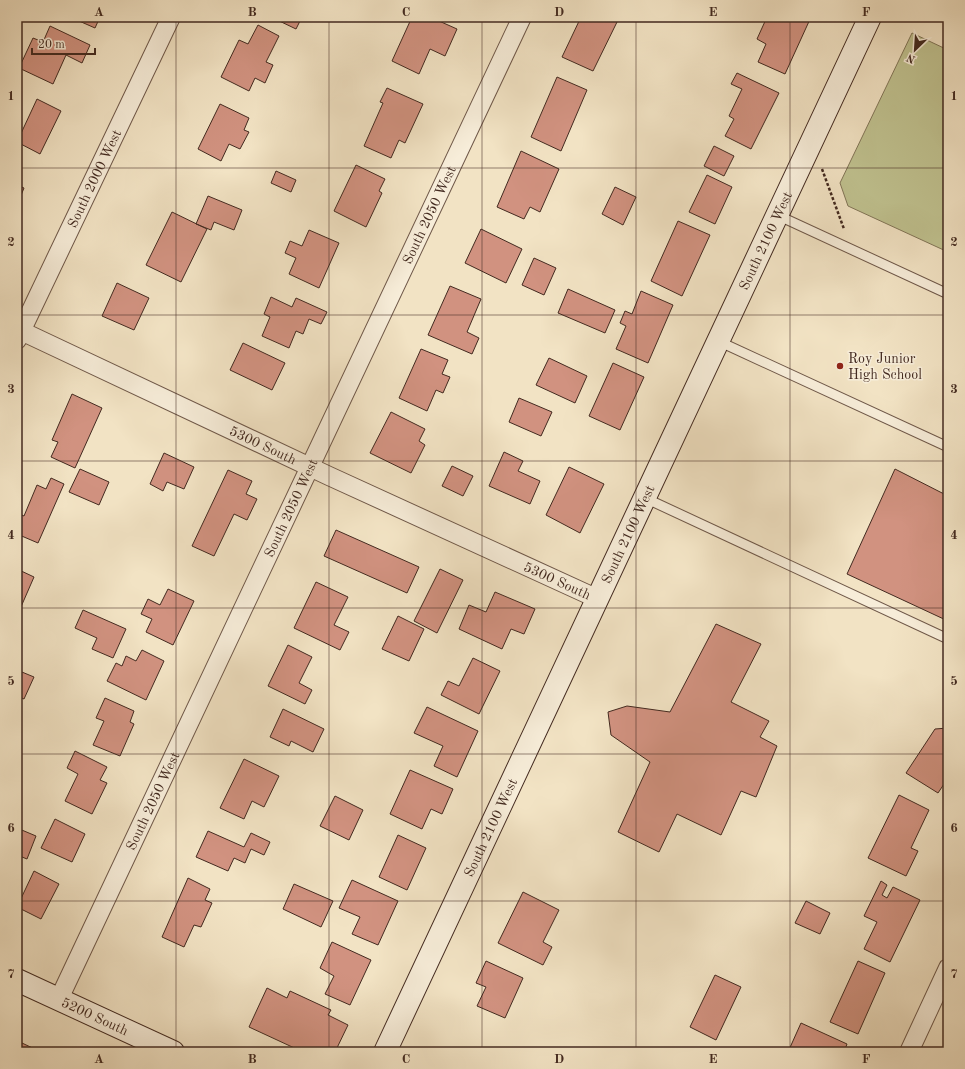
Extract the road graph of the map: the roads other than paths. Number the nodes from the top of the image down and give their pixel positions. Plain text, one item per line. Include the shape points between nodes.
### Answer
1 (171, 17) edge
2 (522, 17) edge
3 (870, 17) edge
4 (777, 215) junction
5 (948, 294) edge
6 (18, 333) edge
7 (718, 341) junction
8 (948, 447) edge
9 (310, 467) junction
10 (645, 498) junction
11 (598, 599) junction
12 (948, 639) edge
13 (948, 968) edge
14 (17, 980) edge
15 (59, 999) junction
16 (173, 1052) edge
17 (385, 1052) edge
18 (909, 1052) edge

1 - 6 street, South 2000 West
2 - 9 street, South 2050 West
3 - 4 street, South 2100 West
4 - 5 lane
4 - 7 street, South 2100 West
6 - 9 street, 5300 South
7 - 8 lane
7 - 10 street, South 2100 West
9 - 11 street, 5300 South
9 - 15 street, South 2050 West
10 - 11 street, South 2100 West
10 - 12 lane
11 - 17 street, South 2100 West
13 - 18 street
14 - 15 street, 5200 South
15 - 16 street, 5200 South

